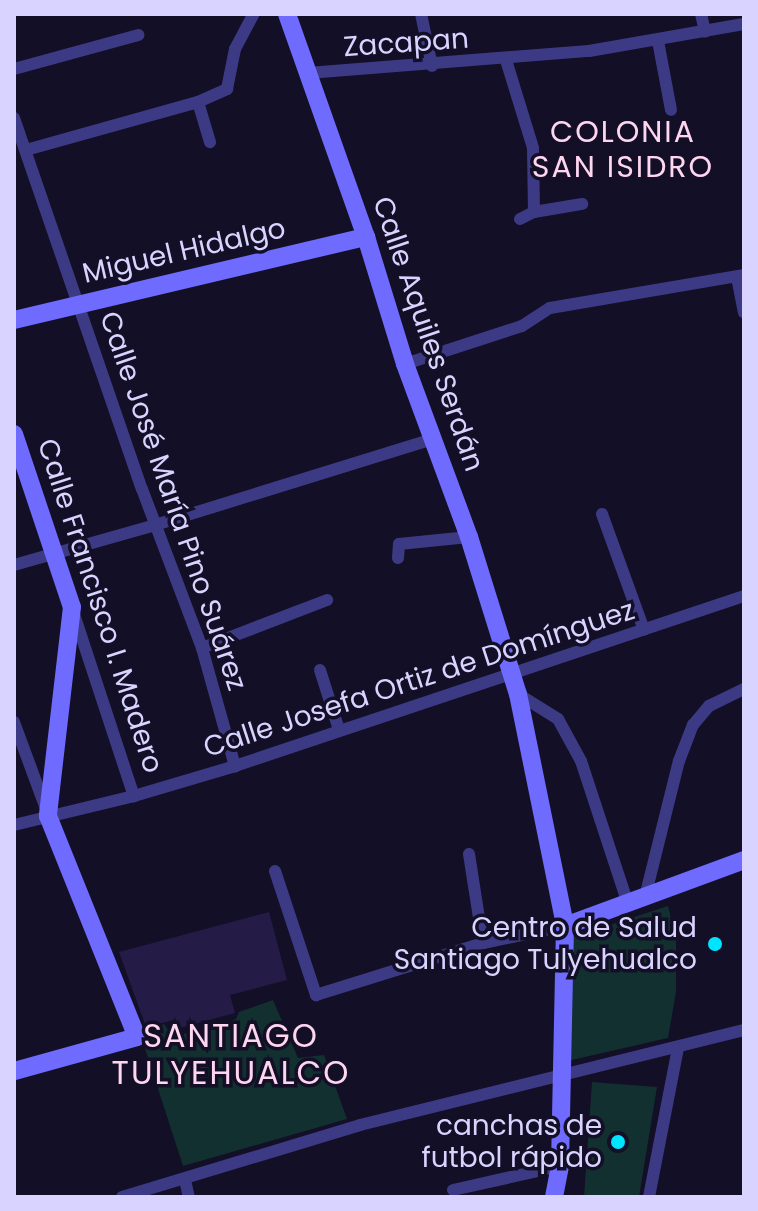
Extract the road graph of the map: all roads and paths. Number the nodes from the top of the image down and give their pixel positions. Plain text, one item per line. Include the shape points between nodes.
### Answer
1 (254, 14) edge
2 (287, 14) edge
3 (421, 14) edge
4 (701, 14) edge
5 (744, 24) edge
6 (705, 32) junction
7 (138, 35) dead end
8 (658, 41) junction
9 (506, 60) junction
10 (432, 66) junction
11 (14, 69) edge
12 (308, 73) junction
13 (198, 102) junction
14 (671, 110) dead end
15 (14, 118) edge
16 (210, 142) dead end
17 (26, 150) junction
18 (582, 204) dead end
19 (534, 212) junction
20 (520, 219) dead end
21 (366, 237) junction
22 (740, 276) edge
23 (79, 305) junction
24 (744, 312) edge
25 (14, 320) edge
26 (405, 364) junction
27 (14, 434) edge
28 (432, 439) junction
29 (602, 514) dead end
30 (155, 525) junction
31 (469, 537) junction
32 (54, 552) junction
33 (398, 558) dead end
34 (14, 565) edge
35 (744, 596) edge
36 (327, 600) dead end
37 (72, 607) junction
38 (644, 630) junction
39 (202, 648) junction
40 (320, 670) dead end
41 (513, 673) junction
42 (744, 689) edge
43 (518, 694) junction
44 (14, 722) edge
45 (339, 730) junction
46 (235, 766) junction
47 (134, 796) junction
48 (48, 816) junction
49 (14, 825) edge
50 (469, 854) dead end
51 (744, 860) edge
52 (275, 871) dead end
53 (637, 901) junction
54 (565, 926) junction
55 (483, 943) junction
56 (744, 1030) edge
57 (678, 1048) junction
58 (14, 1071) edge
59 (561, 1077) junction
60 (560, 1166) junction
61 (185, 1180) junction
62 (453, 1190) dead end
63 (122, 1197) edge
64 (189, 1197) edge
65 (554, 1197) edge
66 (649, 1197) edge

1 - 13 street via 235,49 227,89
2 - 12 main road, Calle Aquiles Serdán
3 - 10 street
4 - 6 street
5 - 6 street, Zacapan
6 - 8 street, Zacapan
7 - 11 street
8 - 9 street, Zacapan
8 - 14 street
9 - 10 street, Zacapan
9 - 19 street via 533,148
10 - 12 street, Zacapan
12 - 21 main road, Calle Aquiles Serdán
13 - 16 street
13 - 17 street
15 - 17 street, Calle José María Pino Suárez
17 - 23 street, Calle José María Pino Suárez
18 - 19 street
19 - 20 street
21 - 23 main road, Miguel Hidalgo
21 - 26 main road, Calle Aquiles Serdán
22 - 24 street
22 - 26 street via 550,308 522,326
23 - 25 main road, Miguel Hidalgo
23 - 30 street, Calle José María Pino Suárez
26 - 28 main road, Calle Aquiles Serdán
27 - 32 main road, Calle Francisco I. Madero
28 - 30 street
28 - 31 main road, Calle Aquiles Serdán
29 - 38 street
30 - 32 street
30 - 39 street, Calle José María Pino Suárez
31 - 33 street via 399,544
31 - 41 main road, Calle Aquiles Serdán
32 - 34 street
32 - 37 main road, Calle Francisco I. Madero
35 - 38 street, Calle Josefa Ortiz de Domínguez
36 - 39 street
37 - 47 street, Calle Francisco I. Madero
37 - 48 main road
38 - 41 street, Calle Josefa Ortiz de Domínguez
39 - 46 street, Calle José María Pino Suárez
40 - 45 street
41 - 43 main road, Calle Aquiles Serdán
41 - 45 street, Calle Josefa Ortiz de Domínguez
42 - 53 street via 709,706 693,725
43 - 53 street via 558,719 581,761
43 - 54 main road, Calle Aquiles Serdán
44 - 48 street
45 - 46 street, Calle Josefa Ortiz de Domínguez
46 - 47 street, Calle Josefa Ortiz de Domínguez
47 - 48 street, Calle Josefa Ortiz de Domínguez
48 - 49 street, Calle Josefa Ortiz de Domínguez
48 - 58 main road via 137,1037
50 - 55 street
51 - 53 main road
52 - 55 street via 316,995
53 - 54 main road
54 - 55 street
54 - 59 main road, Calle Aquiles Serdán
56 - 57 street
57 - 59 street
57 - 66 street
59 - 60 main road, Calle Aquiles Serdán
59 - 61 street via 360,1125
60 - 62 street
60 - 65 main road, Calle Aquiles Serdán
61 - 63 street
61 - 64 street

